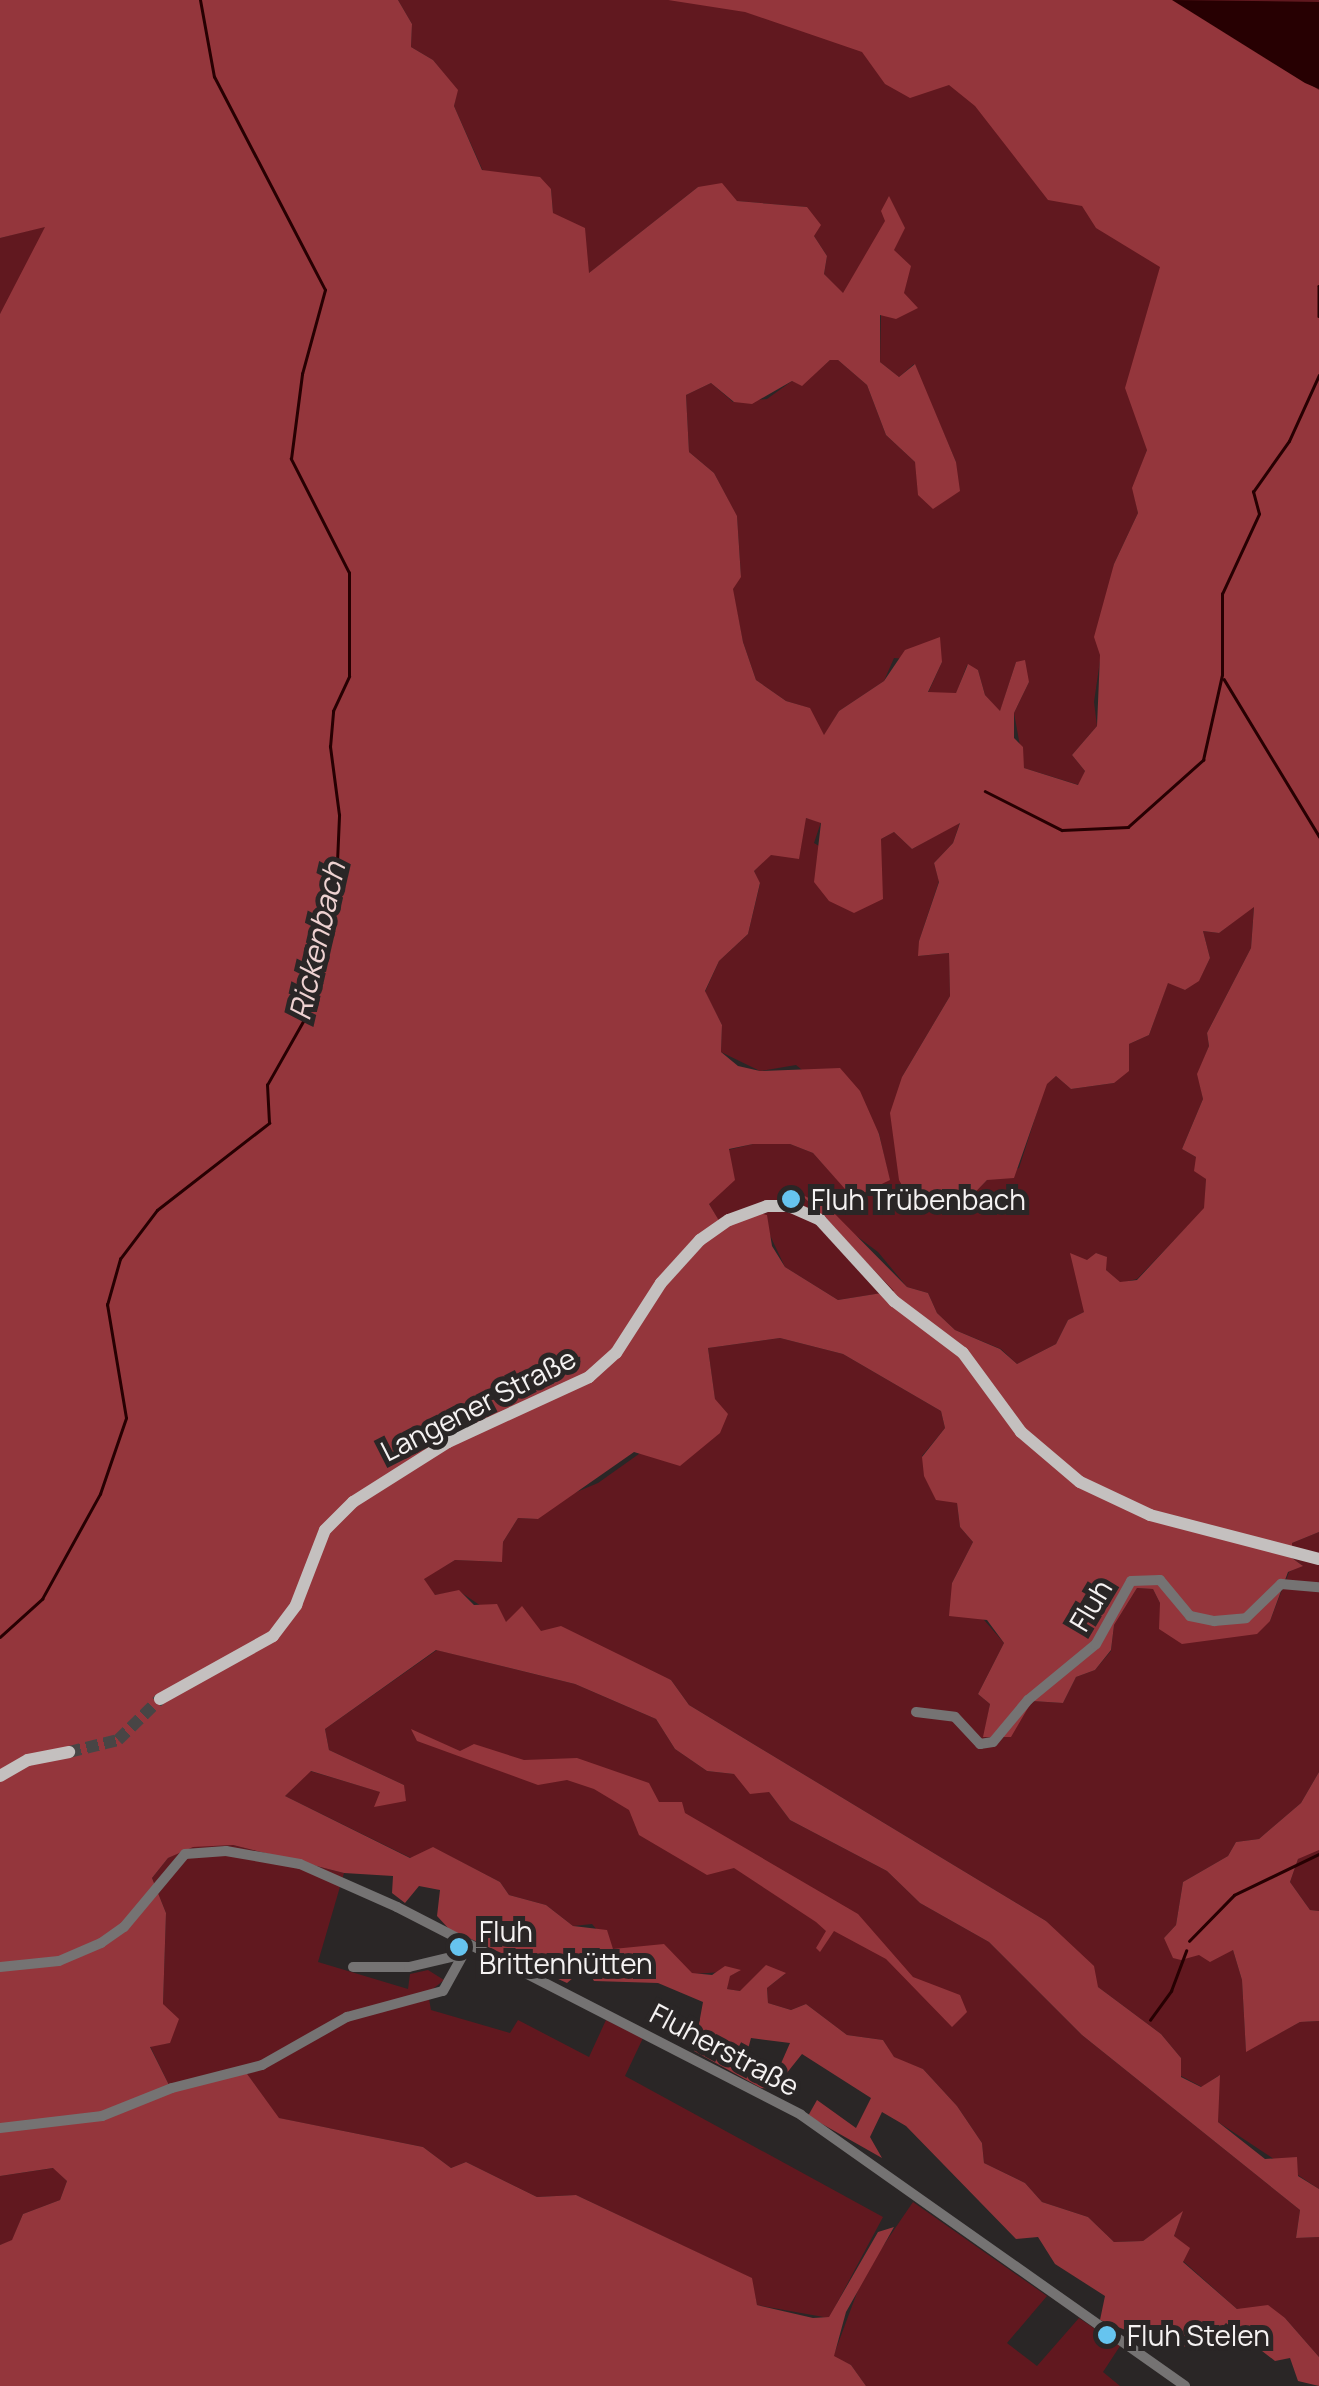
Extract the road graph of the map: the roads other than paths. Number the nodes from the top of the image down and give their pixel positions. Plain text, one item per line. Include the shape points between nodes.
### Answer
1 (1319, 1559) edge
2 (1319, 1587) edge
3 (160, 1699) tunnel mouth
4 (916, 1712) dead end
5 (69, 1752) tunnel mouth
6 (0, 1776) edge
7 (469, 1944) junction
8 (462, 1957) junction
9 (353, 1966) dead end
10 (0, 1967) edge
11 (0, 2128) edge
12 (1185, 2386) edge

1 - 3 main road, Langener Straße via 1150,1515 1080,1482 1021,1432 963,1353 894,1301 820,1220 789,1206 767,1206 700,1240 603,1366 448,1442 352,1502 325,1530 296,1605 274,1636
2 - 4 street, Fluh via 1281,1584 1256,1612 1214,1622 1190,1616 1160,1580 1131,1581 1096,1644 1028,1700 993,1742 980,1744 955,1717
5 - 6 main road via 28,1760
7 - 8 street
7 - 10 street, Fluherstraße via 300,1864 208,1849 174,1861 136,1914 101,1944 59,1961
7 - 12 street, Fluherstraße via 802,2115
8 - 9 street via 410,1967
8 - 11 street via 442,1991 347,2017 262,2065 172,2088 102,2116

